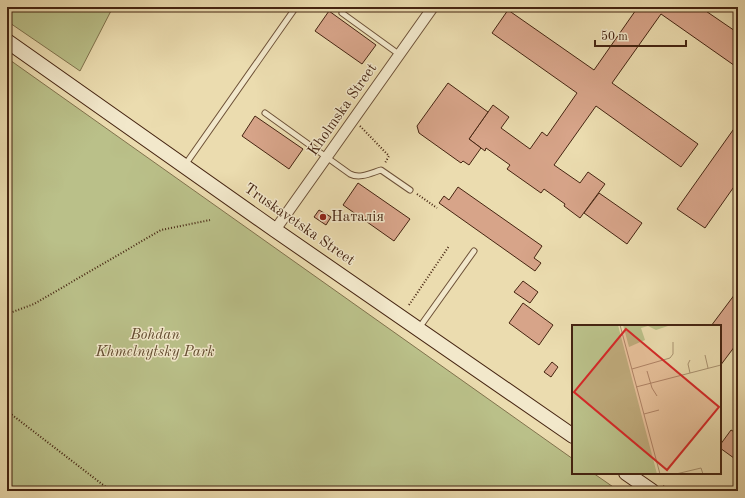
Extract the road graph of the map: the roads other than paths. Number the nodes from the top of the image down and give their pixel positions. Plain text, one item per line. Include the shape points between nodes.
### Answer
1 (296, 7) edge
2 (433, 7) edge
3 (342, 13) dead end
4 (7, 41) edge
5 (400, 54) junction
6 (265, 113) dead end
7 (327, 158) junction
8 (184, 166) junction
9 (410, 190) dead end
10 (276, 230) junction
11 (474, 251) dead end
12 (418, 328) junction
13 (572, 435) edge
14 (627, 474) edge
15 (652, 491) edge

1 - 8 lane
2 - 5 street, Kholmska Street
3 - 5 lane
4 - 8 main road, Truskavetska Street
5 - 7 street, Kholmska Street
6 - 7 lane
7 - 9 lane via 355,176 381,170
7 - 10 street, Kholmska Street
8 - 10 main road, Truskavetska Street
10 - 12 main road, Truskavetska Street
11 - 12 lane
12 - 13 main road, Truskavetska Street
14 - 15 main road

